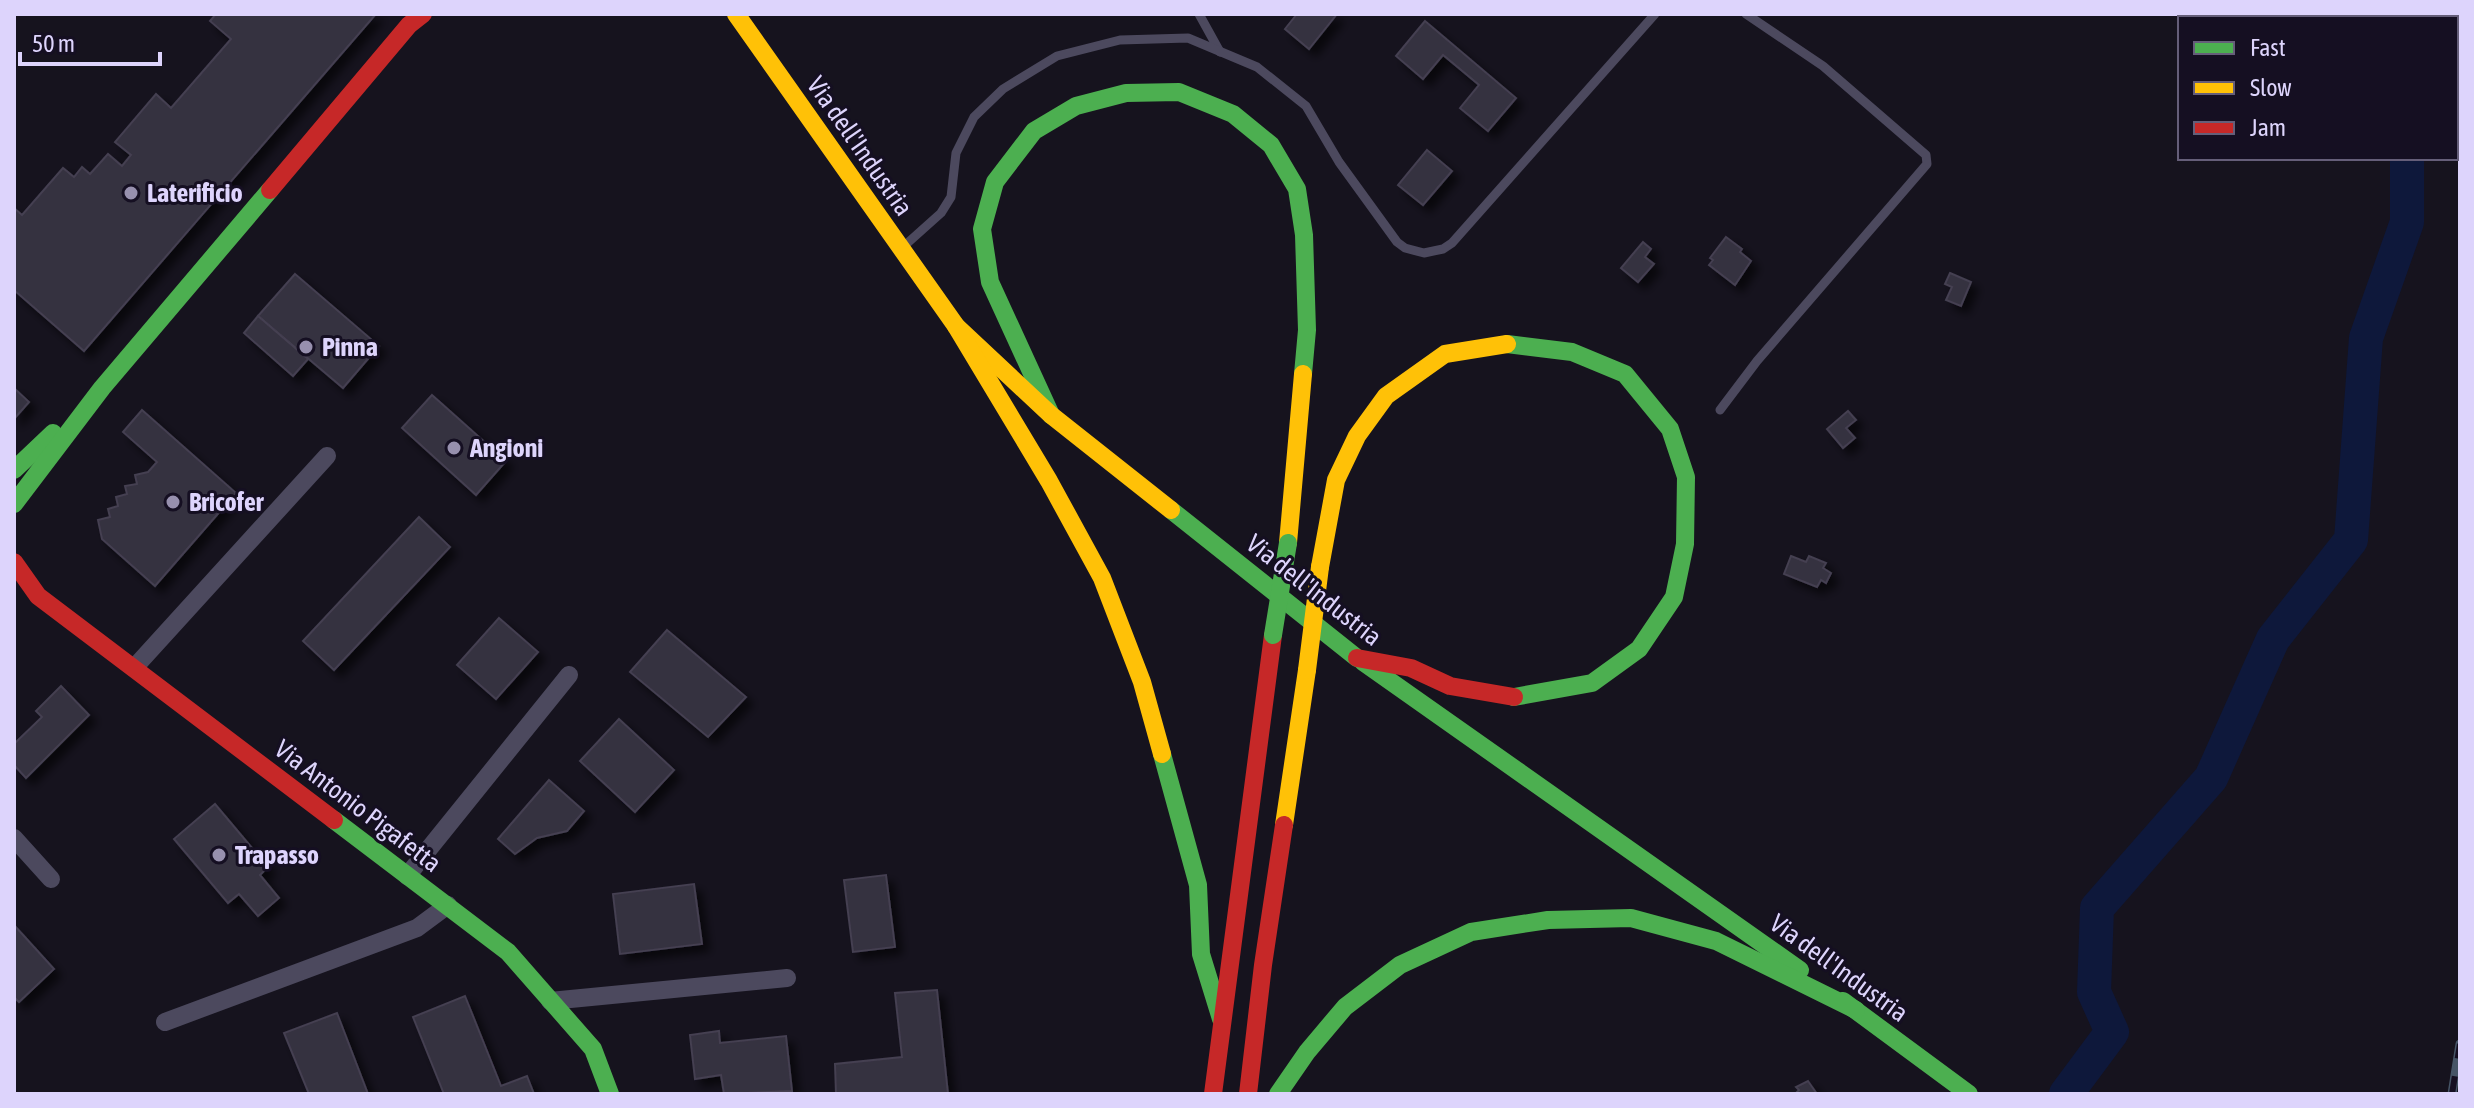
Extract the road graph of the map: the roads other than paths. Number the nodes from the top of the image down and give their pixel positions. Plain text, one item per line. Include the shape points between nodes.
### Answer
1 (423, 14) edge
2 (736, 14) edge
3 (1199, 14) edge
4 (1655, 14) edge
5 (1746, 14) edge
6 (1220, 52) junction
7 (900, 250) junction
8 (956, 326) junction
9 (102, 388) junction
10 (1720, 410) dead end
11 (1051, 415) junction
12 (327, 456) dead end
13 (14, 470) edge
14 (14, 504) edge
15 (14, 562) edge
16 (14, 586) edge
17 (36, 594) junction
18 (1357, 658) junction
19 (134, 668) junction
20 (569, 675) dead end
21 (14, 838) edge
22 (407, 876) junction
23 (51, 879) dead end
24 (448, 905) junction
25 (787, 978) dead end
26 (550, 1001) junction
27 (1856, 1010) junction
28 (1221, 1019) junction
29 (165, 1022) dead end
30 (610, 1094) edge
31 (1213, 1094) edge
32 (1248, 1094) edge
33 (1278, 1094) edge
34 (1969, 1094) edge

1 - 9 main road via 378,60
2 - 7 main road, Via dell'Industria
3 - 6 lane
4 - 6 lane via 1452,243 1434,252 1415,252 1397,242 1306,106 1257,67
5 - 10 lane via 1823,66 1926,155 1927,164
6 - 7 lane via 1188,38 1120,40 1057,56 1003,89 974,117 956,153 951,197 941,213
7 - 8 main road, Via dell'Industria
8 - 11 main road, Via dell'Industria
8 - 28 main road via 1102,578 1142,682 1198,885 1201,954
9 - 13 main road
9 - 14 main road
11 - 18 main road, Via dell'Industria
11 - 28 main road, bridge via 990,282 982,229 995,182 1034,131 1076,106 1126,93 1179,92 1233,114 1271,145 1297,189 1307,330 1288,543
12 - 19 street
15 - 17 main road, Via Antonio Pigafetta
16 - 17 main road, Via Antonio Pigafetta
17 - 19 main road, Via Antonio Pigafetta
18 - 27 main road, Via dell'Industria
18 - 32 main road, bridge via 1411,668 1450,686 1519,698 1592,683 1639,649 1674,597 1685,544 1686,477 1670,429 1625,374 1572,352 1510,343 1445,354 1386,396 1357,436 1336,480 1320,567
19 - 22 main road, Via Antonio Pigafetta
20 - 22 street
21 - 23 street
22 - 24 main road, Via Antonio Pigafetta
24 - 26 main road, Via Antonio Pigafetta via 508,952
24 - 29 street via 417,928
25 - 26 street
26 - 30 main road, Via Antonio Pigafetta via 593,1049
27 - 33 main road via 1716,941 1631,918 1548,920 1471,932 1400,965 1345,1007
27 - 34 main road, Via dell'Industria
28 - 31 main road

